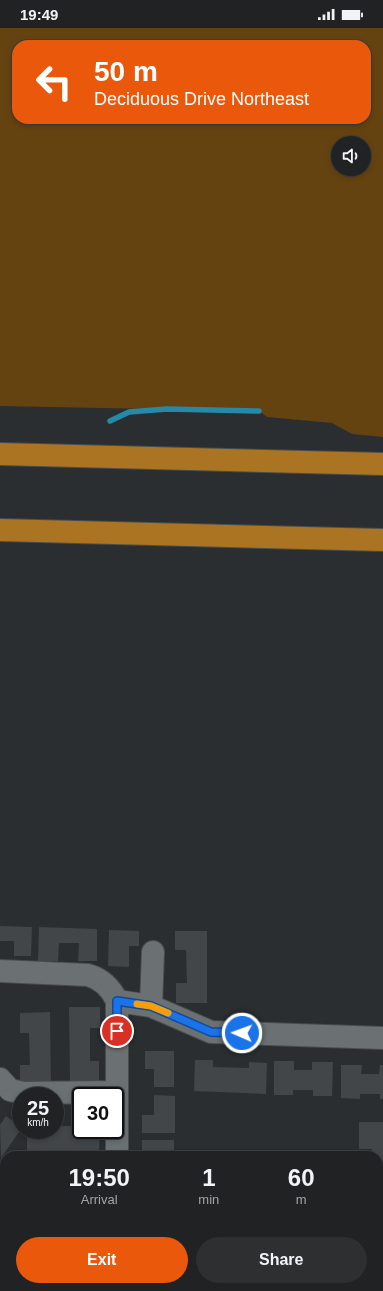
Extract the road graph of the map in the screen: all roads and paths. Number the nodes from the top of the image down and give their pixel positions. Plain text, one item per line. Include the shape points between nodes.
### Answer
1 (0, 454) edge
2 (383, 464) edge
3 (0, 530) edge
4 (383, 540) edge
5 (153, 952) dead end
6 (0, 971) edge
7 (117, 1001) junction
8 (151, 1006) junction
9 (383, 1038) edge
10 (0, 1080) edge
11 (116, 1087) edge
12 (72, 1092) edge
13 (117, 1139) edge
14 (117, 1151) edge

1 - 2 highway
3 - 4 highway
5 - 8 street
6 - 7 street via 88,975 106,985
7 - 8 street
7 - 11 street
8 - 9 street via 211,1032
10 - 12 street via 10,1090 23,1093
13 - 14 street

